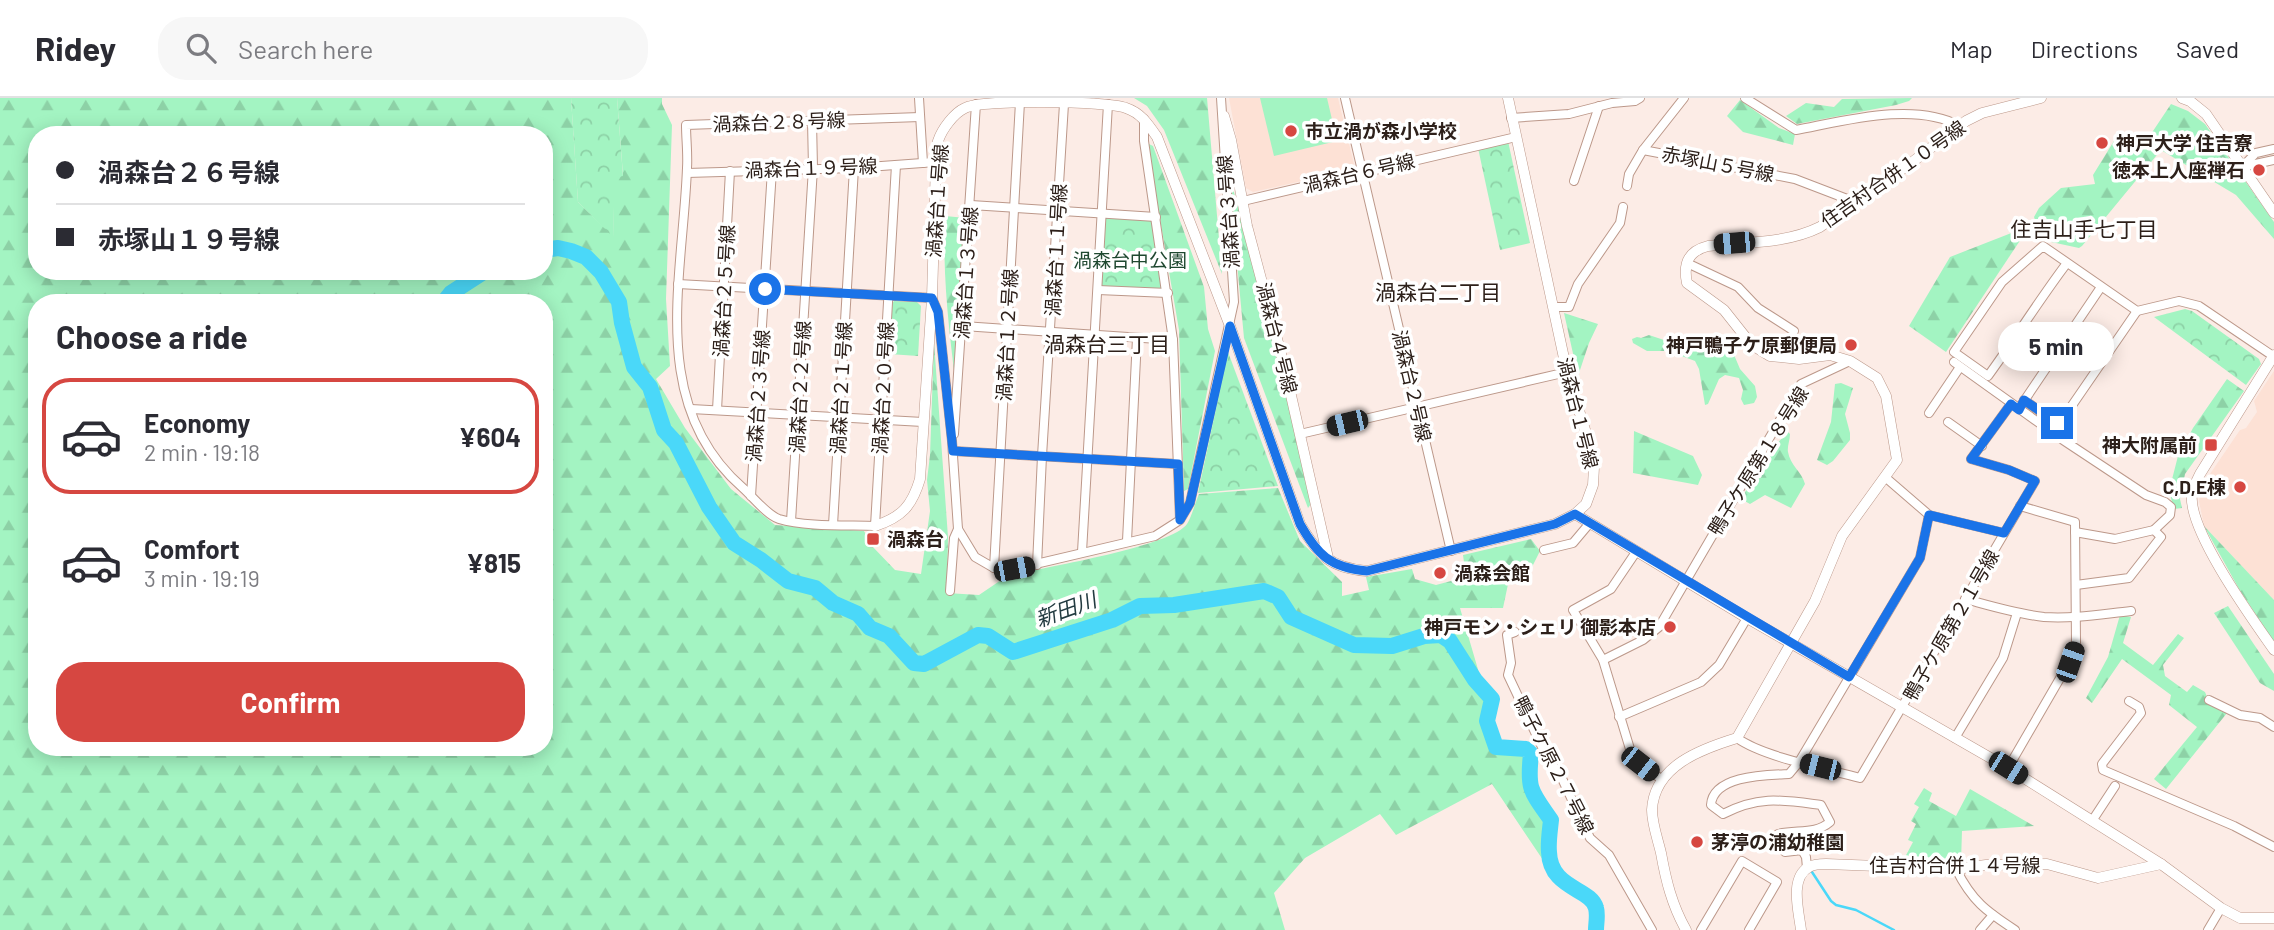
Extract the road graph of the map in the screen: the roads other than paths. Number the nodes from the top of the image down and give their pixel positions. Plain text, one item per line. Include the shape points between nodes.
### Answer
1 (919, 98) edge
2 (1221, 98) edge
3 (1345, 98) edge
4 (1508, 98) edge
5 (1640, 98) edge
6 (1684, 98) edge
7 (1745, 98) edge
8 (2041, 98) edge
9 (2182, 98) edge
10 (1618, 100) edge
11 (1020, 102) junction
12 (976, 104) junction
13 (1064, 104) junction
14 (1108, 104) junction
15 (1600, 106) junction
16 (1224, 116) junction
17 (920, 117) junction
18 (1511, 118) junction
19 (1144, 119) junction
20 (811, 121) junction
21 (1960, 126) junction
22 (1516, 137) junction
23 (2274, 149) edge
24 (1643, 150) junction
25 (2274, 160) edge
26 (936, 162) junction
27 (923, 163) junction
28 (895, 166) junction
29 (854, 167) junction
30 (2242, 167) junction
31 (813, 168) junction
32 (772, 170) junction
33 (730, 171) junction
34 (1362, 171) junction
35 (687, 173) junction
36 (1574, 181) dead end
37 (1627, 186) dead end
38 (1243, 201) junction
39 (1855, 202) junction
40 (971, 205) junction
41 (1623, 207) dead end
42 (1014, 208) junction
43 (1058, 210) junction
44 (1102, 213) junction
45 (2274, 213) edge
46 (1156, 217) junction
47 (1687, 263) junction
48 (2067, 263) junction
49 (678, 284) junction
50 (724, 287) junction
51 (2101, 287) junction
52 (765, 289) junction
53 (1098, 290) junction
54 (806, 291) junction
55 (847, 293) junction
56 (1168, 293) junction
57 (888, 296) junction
58 (932, 298) junction
59 (1554, 307) junction
60 (2137, 311) junction
61 (963, 326) junction
62 (1230, 326) junction
63 (1007, 330) junction
64 (1794, 331) dead end
65 (1051, 334) junction
66 (1094, 336) junction
67 (1137, 338) junction
68 (1173, 340) junction
69 (2274, 355) edge
70 (1850, 360) junction
71 (1567, 372) junction
72 (2024, 400) junction
73 (2011, 404) junction
74 (1418, 407) junction
75 (691, 409) junction
76 (717, 410) junction
77 (2019, 410) junction
78 (758, 412) junction
79 (1928, 413) dead end
80 (799, 414) junction
81 (840, 417) junction
82 (881, 420) junction
83 (923, 422) junction
84 (1948, 422) dead end
85 (1300, 434) junction
86 (952, 441) junction
87 (1982, 446) junction
88 (953, 451) junction
89 (1000, 454) junction
90 (1042, 456) junction
91 (1087, 458) junction
92 (1131, 461) junction
93 (1178, 464) junction
94 (1885, 477) junction
95 (751, 496) junction
96 (2020, 506) junction
97 (1575, 514) junction
98 (1929, 515) junction
99 (1180, 520) junction
100 (791, 521) junction
101 (833, 524) junction
102 (1589, 524) junction
103 (875, 526) junction
104 (958, 529) junction
105 (2154, 530) junction
106 (2075, 532) junction
107 (2004, 533) junction
108 (1127, 541) junction
109 (1544, 550) dead end
110 (1451, 551) junction
111 (1082, 552) junction
112 (1636, 552) junction
113 (1328, 561) junction
114 (1037, 565) junction
115 (994, 568) junction
116 (1685, 581) junction
117 (2076, 585) junction
118 (950, 591) dead end
119 (1965, 599) junction
120 (2131, 611) dead end
121 (2017, 613) junction
122 (2077, 617) junction
123 (1747, 618) junction
124 (1515, 632) dead end
125 (1793, 643) junction
126 (2274, 650) edge
127 (1603, 660) junction
128 (1849, 677) junction
129 (2209, 700) dead end
130 (2129, 701) dead end
131 (1902, 708) junction
132 (1619, 717) junction
133 (2274, 727) edge
134 (1737, 738) junction
135 (1955, 738) junction
136 (1799, 762) junction
137 (2008, 768) junction
138 (1662, 780) junction
139 (2115, 786) dead end
140 (2092, 821) junction
141 (2274, 847) edge
142 (2161, 864) junction
143 (1807, 868) junction
144 (1956, 869) junction
145 (2221, 908) junction
146 (1993, 915) junction
147 (2274, 918) edge
148 (1652, 930) edge
149 (1686, 930) edge
150 (1701, 930) edge
151 (1749, 930) edge
152 (1801, 930) edge
153 (1980, 930) edge
154 (2015, 930) edge
155 (2208, 930) edge

1 - 17 street
2 - 16 street, 渦森台３号線
3 - 34 street, 渦森台２号線
4 - 18 street, 渦森台１号線
5 - 10 street
6 - 24 street, 赤塚山５号線
7 - 21 street via 1796,130 1893,113
8 - 21 street, 住吉村合併１０号線 via 1982,113
9 - 30 street via 2206,114
10 - 15 street
11 - 12 street
11 - 13 street
11 - 42 street, 渦森台１２号線
12 - 26 street, 渦森台１号線 via 964,108 946,127 938,140
12 - 40 street, 渦森台１３号線
13 - 14 street
13 - 43 street, 渦森台１１号線
14 - 19 street
14 - 44 street
15 - 18 street via 1569,114
15 - 36 street
16 - 38 street, 渦森台４号線
16 - 62 street, 渦森台３号線 via 1234,302
17 - 20 street, 渦森台２８号線
17 - 27 street
18 - 22 street, 渦森台１号線
19 - 46 street
19 - 62 street via 1157,137
20 - 31 street, 渦森台２２号線
20 - 35 street, 渦森台２８号線 via 686,125
21 - 39 street, 住吉村合併１０号線
22 - 34 street, 渦森台６号線
22 - 59 street, 渦森台１号線
23 - 30 street via 2256,153
24 - 37 street
24 - 39 street, 赤塚山５号線 via 1795,179
25 - 30 street
26 - 27 street, 渦森台１９号線
26 - 58 street, 渦森台１号線
27 - 28 street, 渦森台１９号線
28 - 29 street, 渦森台１９号線
28 - 57 street, 渦森台２０号線
29 - 31 street, 渦森台１９号線
29 - 55 street, 渦森台２１号線
30 - 45 street
31 - 32 street, 渦森台１９号線
31 - 54 street, 渦森台２２号線
32 - 33 street, 渦森台１９号線
32 - 52 street, 渦森台２３号線
33 - 35 street, 渦森台１９号線
33 - 50 street, 渦森台２５号線
34 - 38 street, 渦森台６号線
34 - 74 street, 渦森台２号線
35 - 49 street
38 - 85 street, 渦森台４号線
39 - 47 street, 住吉村合併１０号線 via 1804,234 1701,248
40 - 42 street
40 - 61 street, 渦森台１３号線
41 - 59 street via 1620,223 1577,284 1569,307
42 - 43 street
42 - 63 street, 渦森台１２号線
43 - 44 street
43 - 65 street, 渦森台１１号線
44 - 46 street
44 - 53 street
46 - 56 street
47 - 64 street via 1738,287 1758,308
47 - 70 street via 1686,283 1724,310 1757,348 1770,356 1830,355
48 - 48 street via 2043,246 2003,282 1954,352 1988,376
48 - 51 street
49 - 50 street
49 - 75 street via 677,348
50 - 52 street
50 - 76 street, 渦森台２５号線
51 - 60 street
51 - 72 street
52 - 54 street
52 - 78 street, 渦森台２３号線
53 - 56 street
53 - 66 street
54 - 55 street
54 - 80 street, 渦森台２２号線
55 - 57 street
55 - 81 street, 渦森台２１号線
56 - 68 street
57 - 58 street
57 - 82 street, 渦森台２０号線
58 - 83 street, 渦森台１号線
58 - 86 street via 938,312
59 - 71 street, 渦森台１号線
60 - 69 street via 2179,301 2199,306
60 - 72 street via 2062,420 2057,423
61 - 63 street
61 - 86 street, 渦森台１３号線
62 - 99 street, 渦森台３号線 via 1190,503
62 - 113 street via 1300,524
63 - 65 street
63 - 89 street, 渦森台１２号線
65 - 66 street
65 - 90 street, 渦森台１１号線
66 - 67 street
66 - 91 street
67 - 68 street
67 - 92 street
68 - 93 street
69 - 126 street via 2192,494 2202,534
70 - 94 street via 1877,377 1886,396 1897,460
70 - 116 street, 鴨子ケ原第１８号線 via 1801,384
71 - 74 street
71 - 97 street, 渦森台１号線 via 1594,467 1586,504
72 - 77 street
73 - 77 street
73 - 79 street via 1957,365
73 - 87 street
74 - 85 street
74 - 110 street, 渦森台２号線
75 - 76 street
75 - 95 street via 696,427 728,475
76 - 78 street
77 - 105 street via 2171,507
78 - 80 street
78 - 95 street, 渦森台２３号線
80 - 81 street
80 - 100 street, 渦森台２２号線
81 - 82 street
81 - 101 street, 渦森台２１号線
82 - 83 street
82 - 103 street, 渦森台２０号線
83 - 103 street, 渦森台１号線 via 920,479 914,498 892,520
84 - 87 street
85 - 113 street, 渦森台４号線
86 - 88 street
87 - 96 street, 鴨子ケ原第２１号線 via 1971,459 2035,481
88 - 89 street
88 - 104 street
89 - 90 street
89 - 115 street, 渦森台１２号線
90 - 91 street
90 - 114 street, 渦森台１１号線
91 - 92 street
91 - 111 street
92 - 93 street
92 - 108 street
93 - 99 street
94 - 98 street
94 - 125 street via 1842,536
95 - 100 street via 776,518
96 - 106 street via 2074,522
96 - 107 street, 鴨子ケ原第２１号線
97 - 102 street
97 - 110 street via 1555,524
98 - 107 street
98 - 128 street via 1920,558
99 - 108 street via 1155,536
100 - 101 street
101 - 103 street
102 - 109 street via 1573,543
102 - 112 street
104 - 115 street via 975,557
104 - 118 street
105 - 106 street via 2115,539
105 - 117 street via 2161,537 2129,578
106 - 117 street
107 - 119 street, 鴨子ケ原第２１号線
108 - 111 street
110 - 113 street via 1367,571 1347,570
111 - 114 street
112 - 116 street
112 - 127 street via 1611,589 1573,610
114 - 115 street
116 - 123 street
116 - 127 street, 鴨子ケ原第１８号線 via 1658,627
117 - 122 street
119 - 121 street
119 - 131 street, 鴨子ケ原第２１号線
120 - 122 street
121 - 122 street
121 - 135 street via 2003,658
122 - 137 street via 2070,662
123 - 125 street
123 - 132 street via 1719,665 1701,682
124 - 148 street, 鴨子ケ原２７号線 via 1507,635 1508,675 1590,838 1609,855
125 - 128 street
125 - 134 street
127 - 132 street
128 - 131 street
128 - 136 street
129 - 133 street
130 - 141 street via 2141,713 2102,764 2103,771
131 - 135 street
131 - 136 street, 鴨子ケ原第２１号線 via 1860,778
132 - 138 street via 1640,764
134 - 136 street
134 - 138 street via 1683,760
135 - 137 street
136 - 143 street via 1788,774 1736,780 1719,789 1711,805 1723,814 1769,799 1821,805 1830,822 1825,826 1778,834 1778,844 1785,852 1802,850
137 - 140 street
138 - 149 street via 1652,812 1671,900
139 - 140 street
140 - 142 street
142 - 144 street, 住吉村合併１４号線 via 2098,878 2047,864
142 - 145 street
143 - 144 street, 住吉村合併１４号線 via 1826,864
143 - 152 street via 1797,884
144 - 146 street via 1968,892
145 - 147 street via 2240,918
145 - 155 street
146 - 153 street
146 - 154 street
150 - 151 street via 1742,861 1777,881

